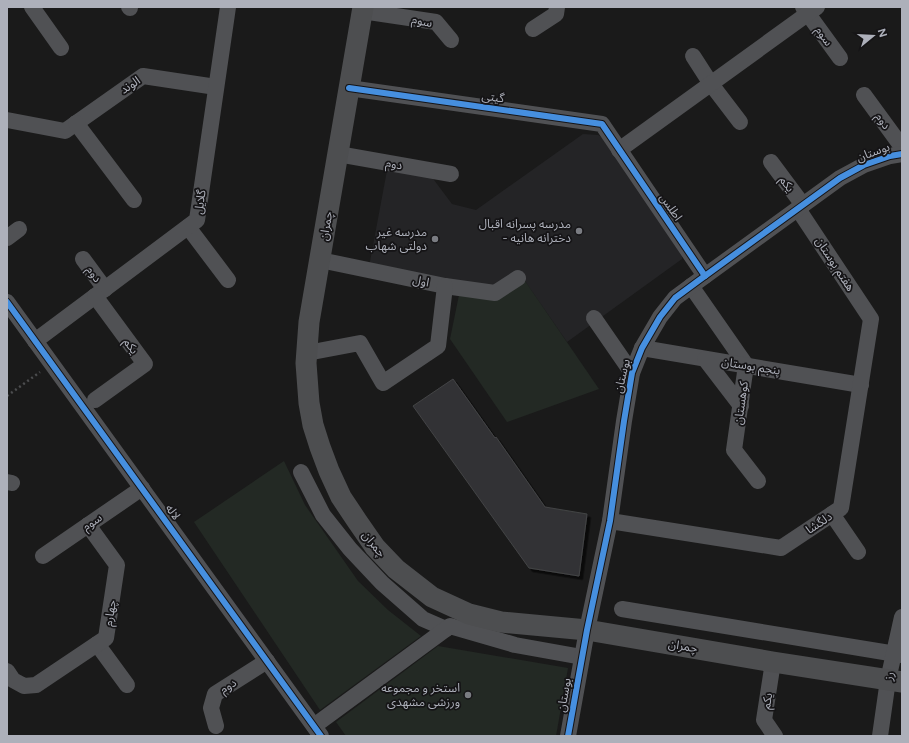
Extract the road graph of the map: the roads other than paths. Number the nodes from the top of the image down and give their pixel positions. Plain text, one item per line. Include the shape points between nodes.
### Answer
1 (32, 7) edge
2 (228, 7) edge
3 (363, 9) edge
4 (560, 9) edge
5 (809, 9) edge
6 (533, 29) dead end
7 (450, 40) dead end
8 (61, 48) dead end
9 (694, 56) dead end
10 (840, 58) dead end
11 (712, 84) junction
12 (216, 87) junction
13 (349, 88) junction
14 (864, 95) dead end
15 (7, 120) edge
16 (740, 122) dead end
17 (76, 123) junction
18 (899, 138) edge
19 (620, 150) junction
20 (338, 154) junction
21 (902, 154) edge
22 (771, 162) dead end
23 (451, 174) dead end
24 (134, 200) dead end
25 (801, 207) junction
26 (188, 227) junction
27 (83, 259) dead end
28 (320, 260) junction
29 (705, 276) junction
30 (518, 278) dead end
31 (228, 280) dead end
32 (446, 286) junction
33 (692, 286) junction
34 (100, 293) junction
35 (7, 302) edge
36 (594, 318) dead end
37 (871, 319) joint
38 (36, 341) junction
39 (642, 348) junction
40 (307, 353) junction
41 (705, 359) junction
42 (746, 366) junction
43 (632, 373) junction
44 (860, 385) junction
45 (95, 400) dead end
46 (741, 406) junction
47 (301, 472) dead end
48 (758, 481) dead end
49 (142, 488) junction
50 (832, 514) junction
51 (610, 522) junction
52 (88, 525) junction
53 (858, 552) dead end
54 (43, 556) dead end
55 (622, 609) dead end
56 (902, 617) edge
57 (446, 629) junction
58 (587, 630) junction
59 (97, 644) junction
60 (898, 655) edge
61 (582, 657) junction
62 (267, 661) junction
63 (773, 662) junction
64 (7, 671) edge
65 (895, 681) edge
66 (127, 685) dead end
67 (216, 726) dead end
68 (318, 731) edge
69 (568, 736) edge
70 (775, 736) edge
71 (880, 736) edge

1 - 8 street
2 - 12 street, گلایل
3 - 7 street, سوم via 436,22
3 - 13 main road, چمران
4 - 6 street
5 - 10 street, سوم
5 - 11 street
9 - 11 street
11 - 16 street
11 - 19 street
12 - 17 street, الوند via 143,76
12 - 26 street, گلایل via 197,220
13 - 19 street, گیتی via 602,124
13 - 20 main road, چمران
14 - 18 street, دوم
15 - 17 street, الوند via 65,131
17 - 24 street
19 - 29 street, اطلس
20 - 23 street, دوم
20 - 28 main road, چمران
21 - 25 street, بوستان via 864,165 840,178
22 - 25 street, یکم
25 - 29 street, بوستان
25 - 37 street, هفتم بوستان
26 - 31 street
26 - 34 street, گلایل
27 - 34 street, دوم
28 - 32 street, اول
28 - 40 main road, چمران via 309,322
29 - 33 street, بوستان
30 - 32 street, اول via 495,293
32 - 40 street via 438,346 383,383 360,343
33 - 39 street, بوستان via 675,298 660,317
33 - 42 street, کوهستان
34 - 38 street, گلایل
34 - 45 street, یکم via 145,364
35 - 38 street, لاله
36 - 43 street
37 - 44 street, دلگشا
38 - 49 street, لاله
39 - 41 street, پنجم بوستان
39 - 43 street, بوستان
40 - 58 main road, چمران via 309,403 313,425 329,471 356,522 396,570 432,597 469,614 502,622
41 - 42 street, پنجم بوستان
41 - 46 street
42 - 44 street, پنجم بوستان
42 - 46 street, کوهستان
43 - 51 street, بوستان
44 - 50 street, دلگشا via 841,508
46 - 48 street, کوهستان via 734,450
47 - 57 street via 323,515 350,549 382,583 423,619
49 - 52 street, سوم
49 - 62 street, لاله
50 - 51 street, دلگشا via 782,548
50 - 53 street
51 - 58 street, بوستان
52 - 54 street, سوم
52 - 59 street, چهارم via 117,566 106,638
55 - 60 street
56 - 60 street, رز
57 - 61 street via 450,626 515,645
57 - 68 street
58 - 61 street, بوستان
58 - 63 main road, چمران
59 - 64 street, چهارم via 36,685 24,686 13,680
59 - 66 street
60 - 65 street, رز
61 - 69 street, بوستان
62 - 67 street, دوم via 215,694 211,708
62 - 68 street, لاله
63 - 65 main road, چمران
63 - 70 street, یکم via 764,720
65 - 71 street, رز

